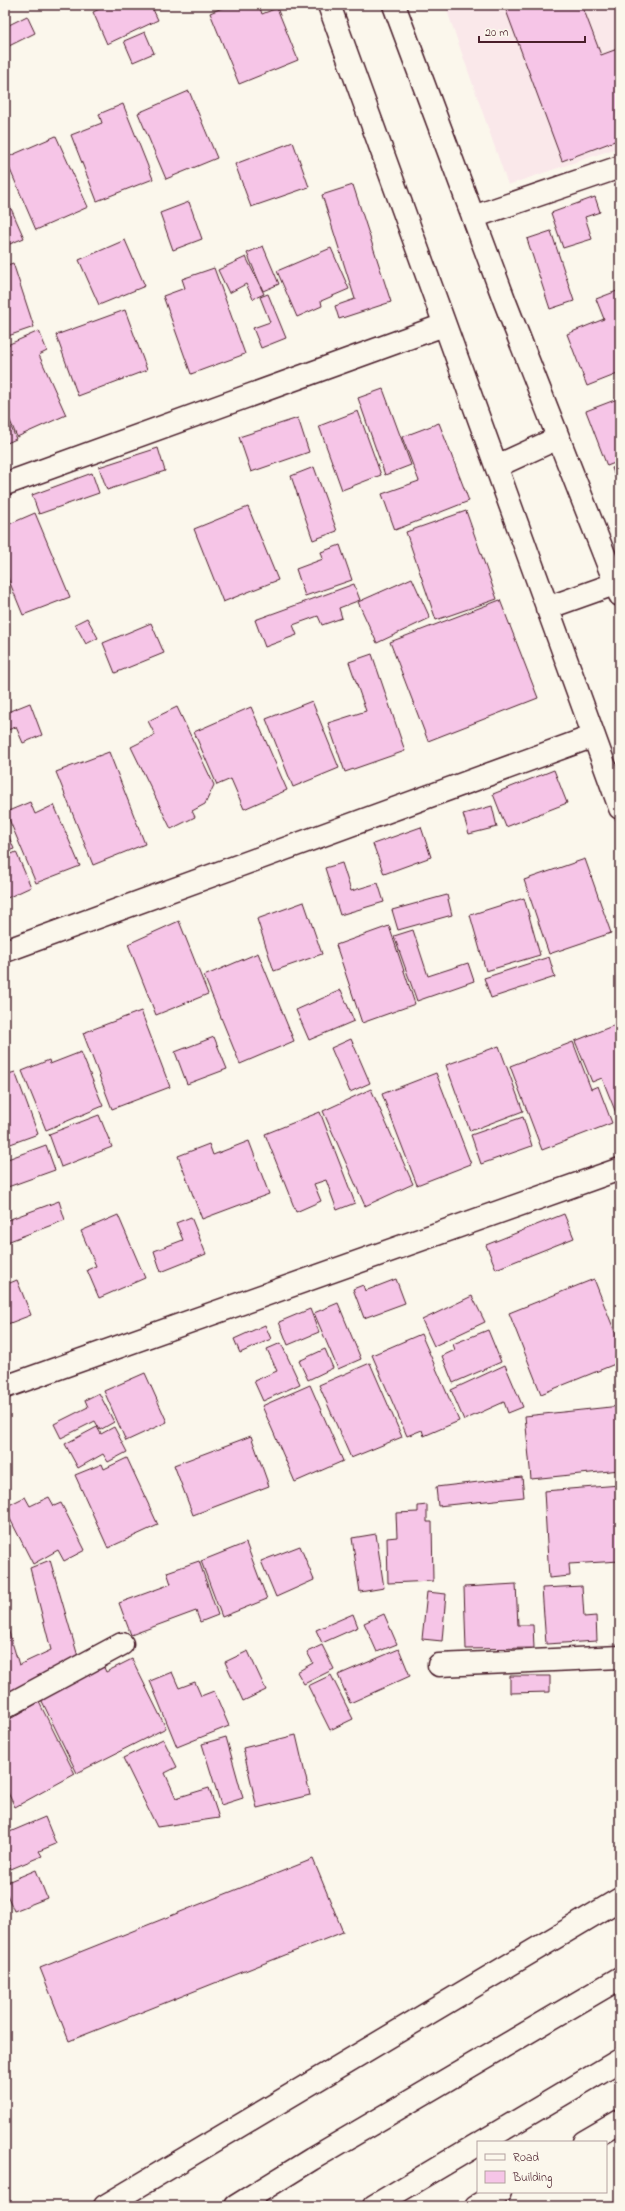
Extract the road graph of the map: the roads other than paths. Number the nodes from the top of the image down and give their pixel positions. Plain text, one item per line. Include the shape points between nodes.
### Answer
1 (329, 5) edge
2 (394, 5) edge
3 (620, 167) edge
4 (473, 217) junction
5 (444, 325) junction
6 (558, 438) junction
7 (497, 466) junction
8 (5, 484) edge
9 (619, 587) edge
10 (547, 608) junction
11 (594, 736) junction
12 (620, 808) edge
13 (5, 951) edge
14 (620, 1169) edge
15 (5, 1387) edge
16 (122, 1644) dead end
17 (620, 1657) edge
18 (439, 1665) dead end
19 (5, 1707) edge
20 (620, 1899) edge
21 (620, 1978) edge
22 (620, 2060) edge
23 (620, 2121) edge
24 (484, 2141) edge
25 (586, 2141) edge
26 (477, 2145) edge
27 (498, 2193) edge
28 (105, 2206) edge
29 (236, 2206) edge
30 (374, 2206) edge
31 (476, 2206) edge

1 - 5 street
2 - 4 street
3 - 4 street
4 - 6 street
5 - 7 street
5 - 8 street
6 - 7 street
6 - 9 street
7 - 10 street
9 - 10 street
10 - 11 street
11 - 12 street
11 - 13 street
14 - 15 street
16 - 19 street
17 - 18 street
20 - 28 street
21 - 29 street
22 - 24 street
23 - 25 street
26 - 30 street
27 - 31 street

